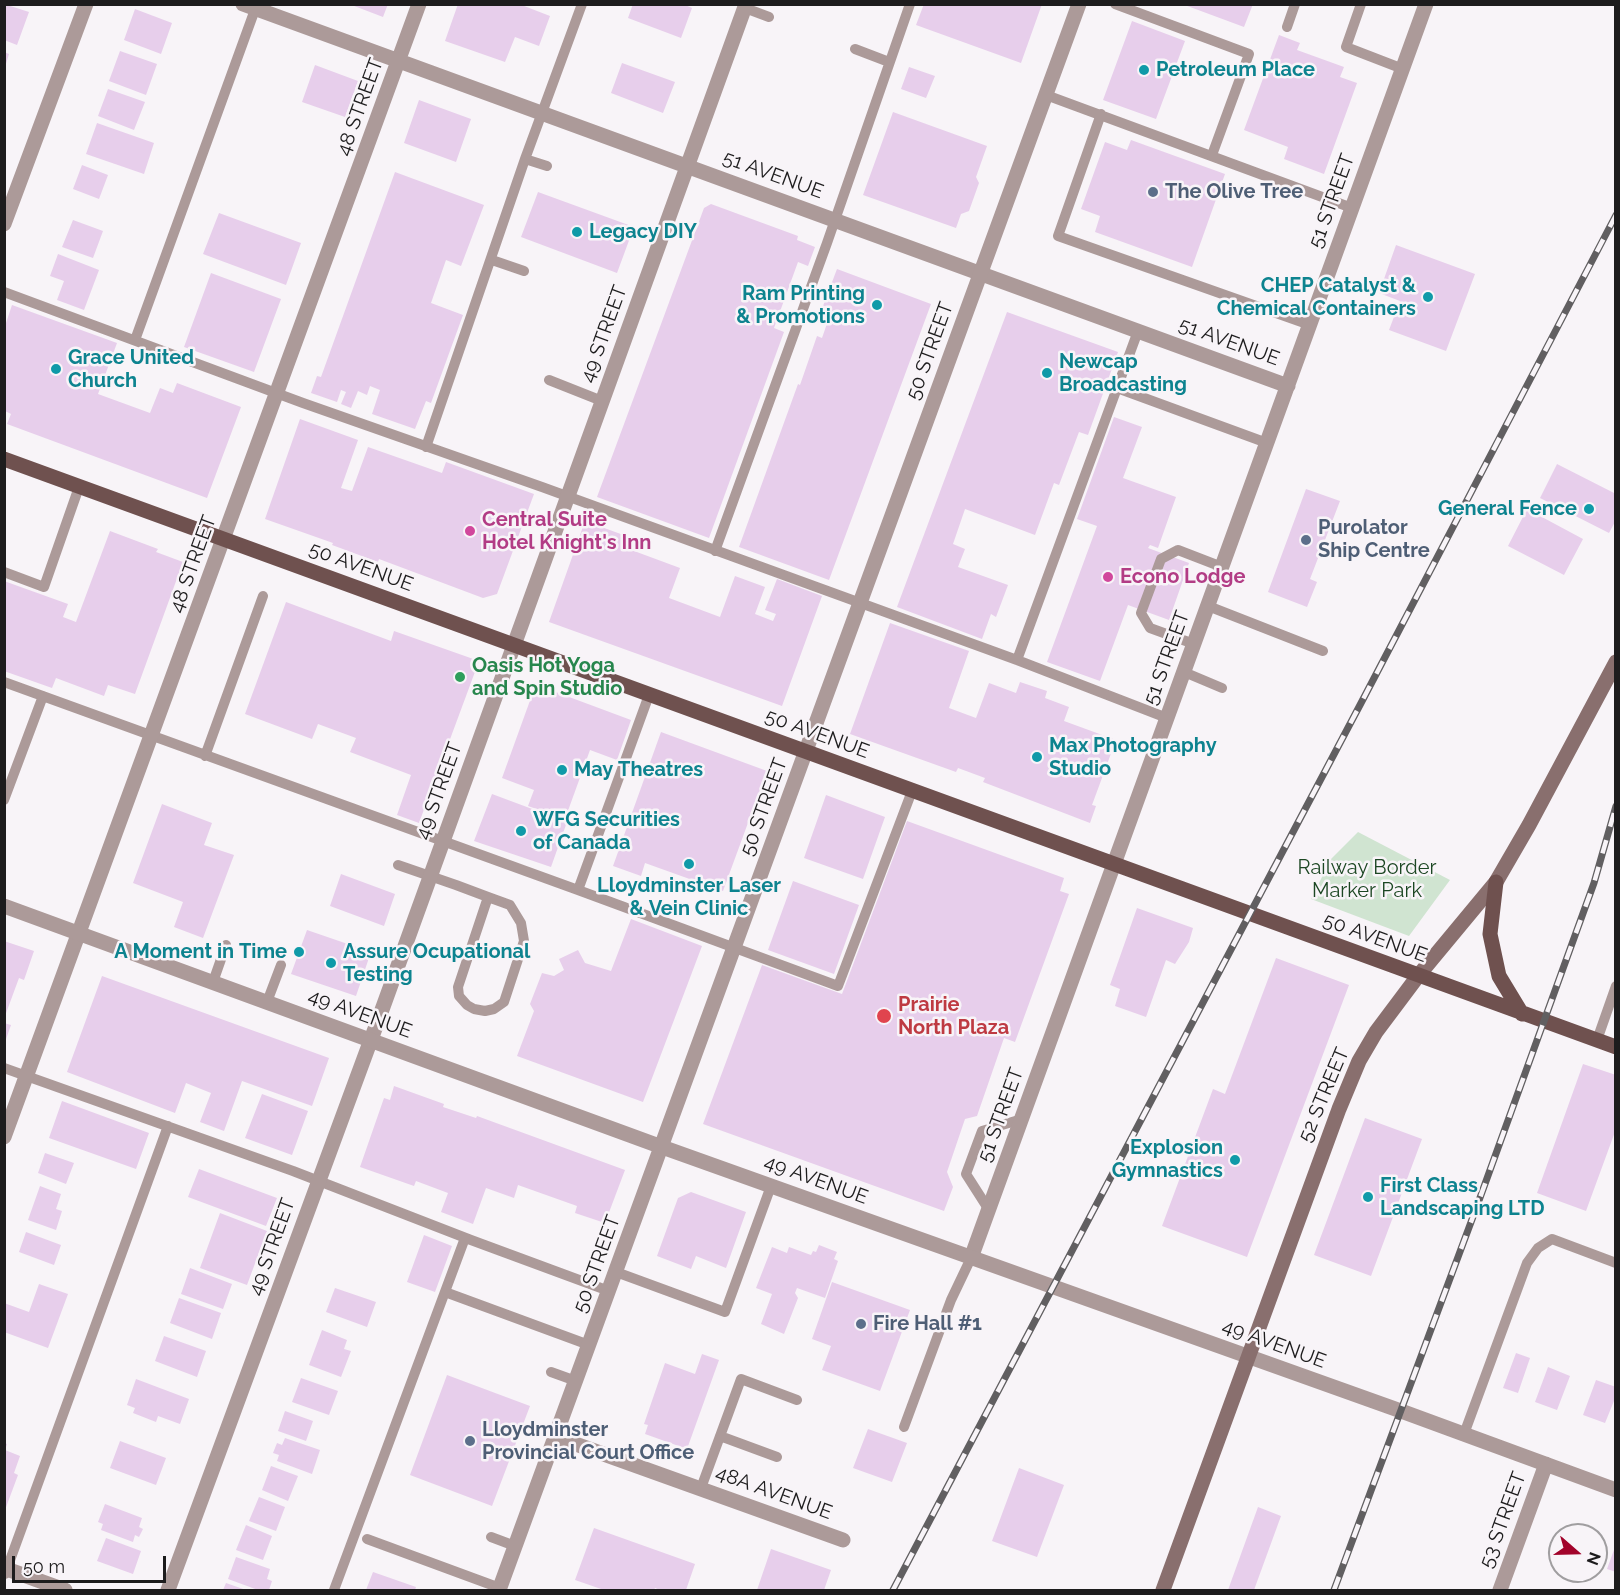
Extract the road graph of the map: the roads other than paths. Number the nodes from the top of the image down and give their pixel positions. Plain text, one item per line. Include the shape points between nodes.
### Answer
1 (86, 4) edge
2 (419, 4) edge
3 (582, 4) edge
4 (910, 4) edge
5 (1079, 4) edge
6 (1115, 4) edge
7 (1295, 4) edge
8 (1361, 4) edge
9 (1426, 4) edge
10 (251, 6) edge
11 (745, 6) edge
12 (769, 17) dead end
13 (1287, 27) dead end
14 (855, 50) dead end
15 (399, 61) junction
16 (889, 62) junction
17 (1403, 69) junction
18 (1046, 95) junction
19 (542, 113) junction
20 (1101, 114) junction
21 (1212, 155) junction
22 (525, 159) junction
23 (547, 166) dead end
24 (687, 166) junction
25 (1352, 208) junction
26 (835, 220) junction
27 (4, 224) edge
28 (492, 260) junction
29 (524, 271) dead end
30 (981, 274) junction
31 (4, 292) edge
32 (1310, 325) junction
33 (1138, 331) junction
34 (135, 340) junction
35 (549, 380) dead end
36 (1288, 386) junction
37 (1117, 387) junction
38 (278, 393) junction
39 (602, 400) junction
40 (1267, 443) junction
41 (426, 447) junction
42 (4, 459) edge
43 (79, 487) junction
44 (567, 497) junction
45 (224, 540) junction
46 (715, 551) junction
47 (1222, 567) junction
48 (4, 572) edge
49 (263, 596) dead end
50 (860, 604) junction
51 (1208, 606) junction
52 (514, 645) junction
53 (1194, 645) junction
54 (1323, 651) dead end
55 (1017, 660) junction
56 (1616, 662) edge
57 (1184, 672) junction
58 (4, 681) edge
59 (1222, 688) dead end
60 (649, 695) junction
61 (43, 696) junction
62 (1167, 718) junction
63 (152, 736) junction
64 (806, 753) junction
65 (205, 756) junction
66 (912, 791) junction
67 (4, 800) edge
68 (442, 842) junction
69 (398, 865) dead end
70 (1114, 865) junction
71 (430, 877) junction
72 (1496, 882) junction
73 (578, 890) junction
74 (488, 897) junction
75 (4, 906) edge
76 (80, 934) junction
77 (226, 945) dead end
78 (735, 947) junction
79 (281, 965) dead end
80 (1418, 976) junction
81 (213, 982) junction
82 (1616, 986) edge
83 (267, 1002) junction
84 (1522, 1014) junction
85 (370, 1040) junction
86 (1597, 1040) junction
87 (1616, 1047) edge
88 (4, 1068) edge
89 (27, 1076) junction
90 (1022, 1119) junction
91 (168, 1126) junction
92 (4, 1137) edge
93 (662, 1147) junction
94 (319, 1181) junction
95 (771, 1186) junction
96 (989, 1210) junction
97 (465, 1238) junction
98 (971, 1258) junction
99 (1616, 1263) edge
100 (616, 1272) junction
101 (609, 1291) junction
102 (445, 1292) junction
103 (589, 1345) junction
104 (1249, 1357) junction
105 (551, 1372) dead end
106 (576, 1381) junction
107 (797, 1400) dead end
108 (904, 1427) dead end
109 (1464, 1434) junction
110 (720, 1436) junction
111 (556, 1437) junction
112 (777, 1457) dead end
113 (1546, 1464) junction
114 (701, 1488) junction
115 (1616, 1490) edge
116 (491, 1537) dead end
117 (367, 1539) dead end
118 (843, 1540) dead end
119 (515, 1546) junction
120 (5, 1570) edge
121 (500, 1589) edge
122 (65, 1590) edge
123 (168, 1590) edge
124 (334, 1590) edge
125 (1163, 1590) edge
126 (1500, 1590) edge

1 - 27 street
2 - 15 street, 48 STREET
3 - 19 lane
4 - 16 lane
5 - 18 street, 50 STREET
6 - 21 lane via 1249,54
7 - 13 lane
8 - 17 lane via 1346,47
9 - 17 street, 51 STREET
10 - 15 street, 51 AVENUE
10 - 34 lane
11 - 12 lane
11 - 24 street, 49 STREET
14 - 16 lane
15 - 19 street, 51 AVENUE
15 - 38 street, 48 STREET
16 - 26 lane
17 - 25 street, 51 STREET
18 - 20 lane
18 - 30 street, 50 STREET
19 - 22 lane
19 - 24 street, 51 AVENUE
20 - 21 lane
20 - 32 lane via 1058,236
21 - 25 lane
22 - 23 lane
22 - 28 lane
24 - 26 street, 51 AVENUE
24 - 39 street, 49 STREET
25 - 32 street, 51 STREET
26 - 30 street, 51 AVENUE
26 - 46 lane
28 - 29 lane
28 - 41 lane via 449,398
30 - 33 street, 51 AVENUE
30 - 50 street, 50 STREET
31 - 34 lane
32 - 36 street, 51 STREET
33 - 36 street, 51 AVENUE
33 - 37 lane
34 - 38 lane
35 - 39 lane
36 - 40 street, 51 STREET
37 - 40 lane
37 - 55 lane
38 - 41 lane
38 - 45 street, 48 STREET
39 - 44 street, 49 STREET
40 - 47 street, 51 STREET
41 - 44 lane
42 - 43 main road, 50 AVENUE
43 - 45 main road, 50 AVENUE
43 - 48 lane via 44,586
44 - 46 lane
44 - 52 street, 49 STREET
45 - 52 main road, 50 AVENUE
45 - 63 street, 48 STREET
46 - 50 lane
47 - 51 street, 51 STREET
47 - 53 lane via 1178,550 1161,559 1141,613 1150,628
49 - 65 lane
50 - 55 lane
50 - 64 street, 50 STREET
51 - 53 street, 51 STREET
51 - 54 lane
52 - 60 main road, 50 AVENUE
52 - 68 street, 49 STREET
53 - 57 street, 51 STREET
55 - 62 lane
56 - 72 main road, 52 STREET
57 - 59 lane
57 - 62 street, 51 STREET
58 - 61 lane
60 - 64 main road, 50 AVENUE
60 - 73 lane
61 - 63 lane
61 - 67 lane
62 - 70 street, 51 STREET
63 - 65 lane
63 - 76 street, 48 STREET
64 - 66 main road, 50 AVENUE
64 - 78 street, 50 STREET
65 - 68 lane
66 - 70 main road, 50 AVENUE
66 - 78 lane via 838,986
68 - 71 street, 49 STREET
68 - 73 lane
69 - 71 lane
70 - 80 main road, 50 AVENUE
70 - 90 street, 51 STREET
71 - 74 lane
71 - 85 street, 49 STREET
72 - 80 main road, 52 STREET
72 - 84 main road via 1490,934 1500,976
73 - 78 lane
74 - 74 lane via 510,905 521,923 524,941 504,1002 485,1011 467,1005 459,996 458,987
75 - 76 street, 49 AVENUE
76 - 81 street, 49 AVENUE
76 - 89 street, 48 STREET
77 - 81 lane
78 - 93 street, 50 STREET
79 - 83 lane
80 - 84 main road, 50 AVENUE
80 - 104 main road, 52 STREET via 1376,1032 1349,1084
81 - 83 street, 49 AVENUE
82 - 86 lane
83 - 85 street, 49 AVENUE
84 - 86 main road, 50 AVENUE
85 - 93 street, 49 AVENUE
85 - 94 street, 49 STREET
86 - 87 main road, 50 AVENUE
88 - 89 lane
89 - 91 lane
89 - 92 street, 48 STREET
90 - 96 street, 51 STREET
90 - 96 lane via 982,1131 966,1174
91 - 94 lane
91 - 120 lane
93 - 95 street, 49 AVENUE
93 - 100 street, 50 STREET
94 - 97 lane
94 - 123 street, 49 STREET
95 - 98 street, 49 AVENUE
95 - 100 lane via 725,1312
96 - 98 street, 51 STREET
97 - 101 lane
97 - 102 lane
98 - 104 street, 49 AVENUE
98 - 108 lane via 951,1300
99 - 109 lane via 1552,1239 1538,1248 1527,1263
100 - 101 street, 50 STREET
101 - 103 street, 50 STREET
102 - 103 lane
102 - 124 lane via 435,1329
103 - 106 street, 50 STREET
104 - 109 street, 49 AVENUE
104 - 125 main road, 52 STREET
105 - 106 lane
106 - 111 street, 50 STREET
107 - 110 lane via 741,1379
109 - 113 street, 49 AVENUE
110 - 112 lane
110 - 114 lane
111 - 114 street, 48A AVENUE
111 - 119 street, 50 STREET
113 - 115 street, 49 AVENUE
113 - 126 street, 53 STREET
114 - 118 street, 48A AVENUE
116 - 119 lane
117 - 121 lane
119 - 121 street, 50 STREET
120 - 122 street

